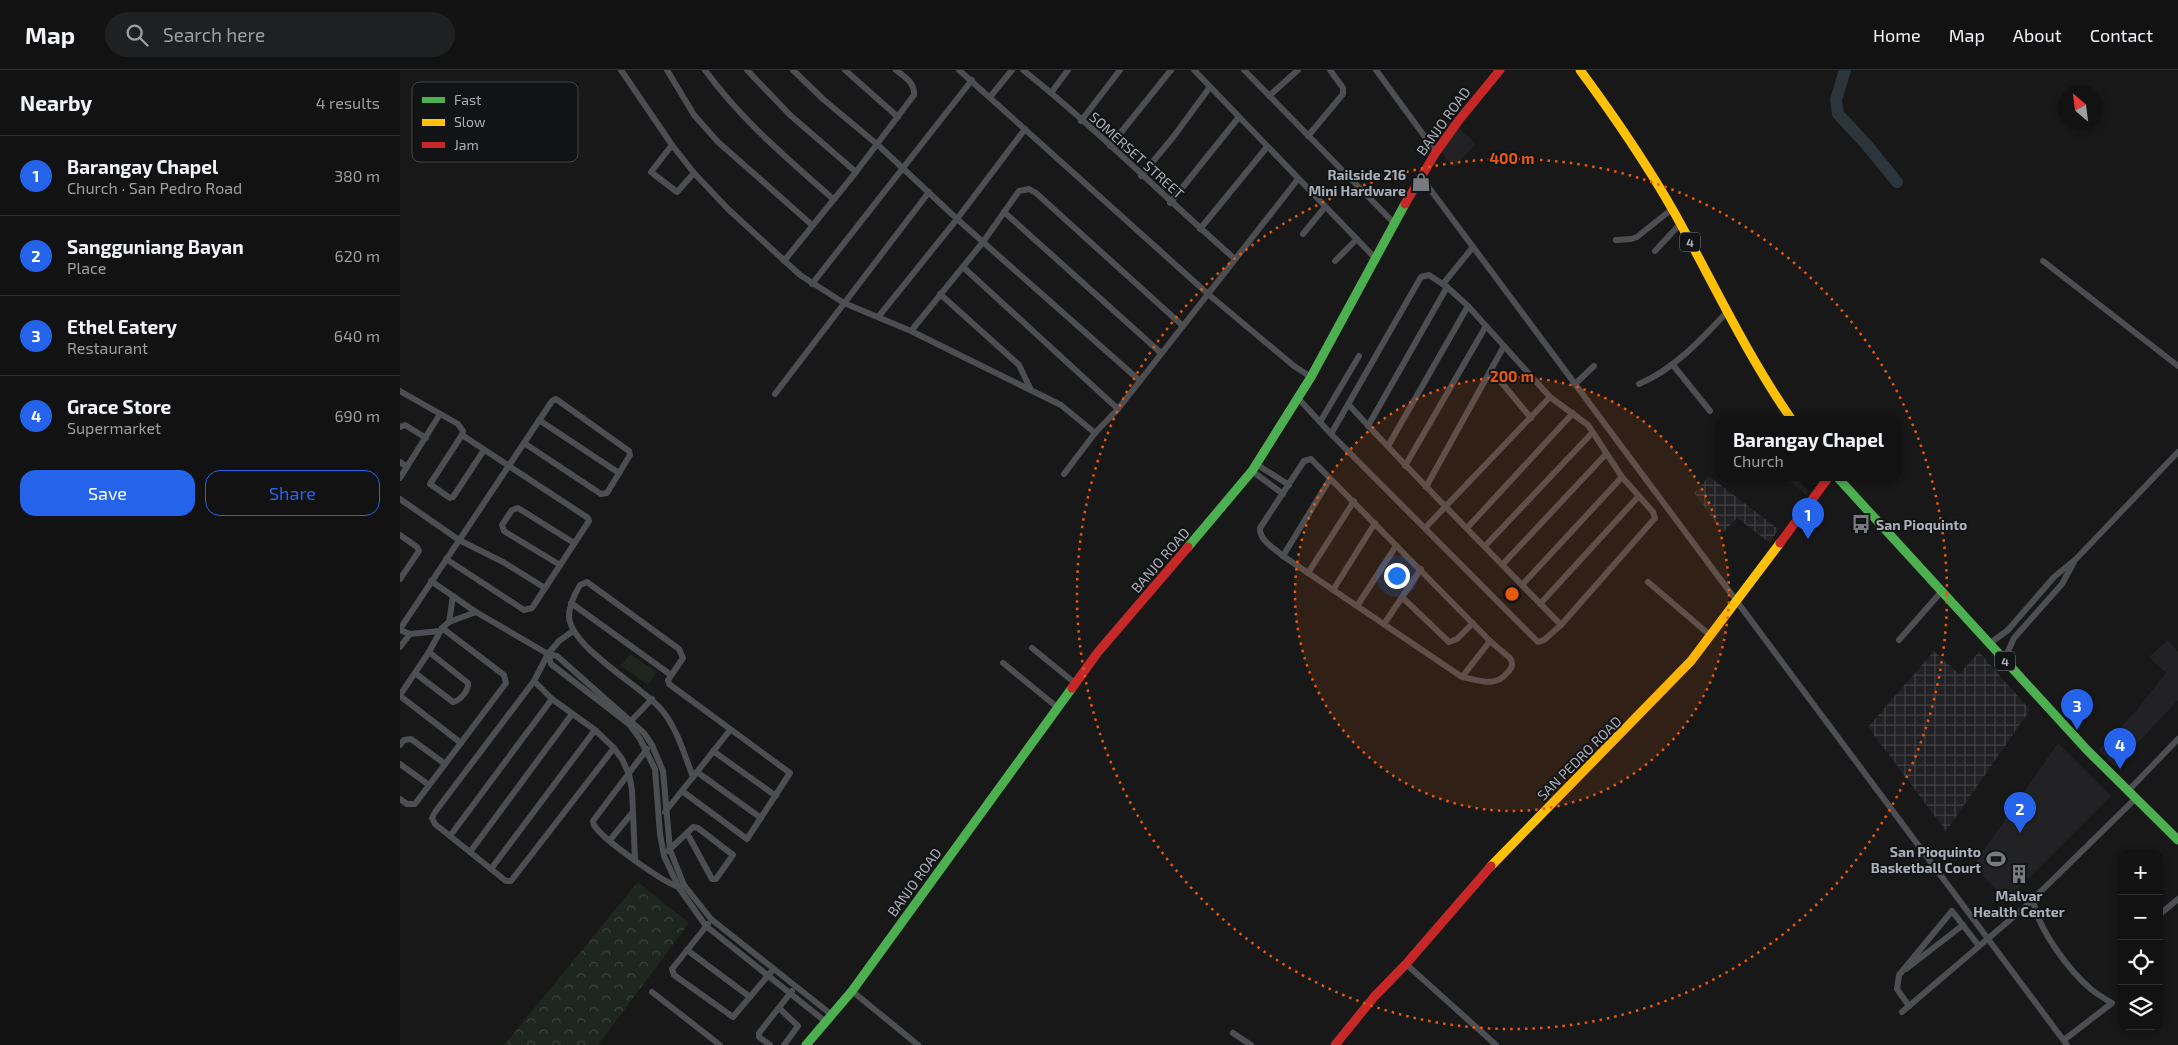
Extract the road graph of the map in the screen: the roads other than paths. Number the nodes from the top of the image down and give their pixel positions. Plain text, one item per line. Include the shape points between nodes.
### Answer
1 (621, 70) edge
2 (667, 70) edge
3 (705, 70) edge
4 (747, 70) edge
5 (793, 70) edge
6 (845, 70) edge
7 (896, 70) edge
8 (959, 70) edge
9 (1012, 70) edge
10 (1023, 70) edge
11 (1068, 70) edge
12 (1120, 70) edge
13 (1171, 70) edge
14 (1194, 70) edge
15 (1298, 70) edge
16 (1330, 70) edge
17 (1376, 70) edge
18 (1500, 70) edge
19 (1580, 70) edge
20 (1248, 71) edge
21 (972, 80) junction
22 (1210, 87) junction
23 (1051, 93) junction
24 (1269, 96) junction
25 (990, 98) junction
26 (898, 117) junction
27 (1239, 117) junction
28 (1081, 121) junction
29 (1025, 129) junction
30 (1308, 136) junction
31 (672, 145) junction
32 (878, 145) junction
33 (1110, 146) junction
34 (1267, 147) junction
35 (1436, 152) junction
36 (904, 168) junction
37 (856, 172) junction
38 (694, 173) junction
39 (1141, 176) junction
40 (1421, 177) junction
41 (1298, 179) junction
42 (929, 192) junction
43 (833, 199) junction
44 (1170, 203) junction
45 (1325, 207) junction
46 (1672, 209) junction
47 (1004, 212) junction
48 (957, 219) junction
49 (1394, 223) junction
50 (1680, 224) junction
51 (812, 225) junction
52 (1200, 229) junction
53 (1303, 234) dead end
54 (1357, 239) junction
55 (1616, 240) dead end
56 (983, 242) junction
57 (1473, 247) junction
58 (1655, 250) dead end
59 (1375, 258) junction
60 (1235, 259) junction
61 (784, 261) junction
62 (1335, 261) dead end
63 (2043, 261) dead end
64 (963, 267) junction
65 (812, 284) junction
66 (1445, 286) junction
67 (940, 294) junction
68 (1208, 294) junction
69 (844, 303) junction
70 (1468, 306) junction
71 (1727, 312) junction
72 (879, 316) junction
73 (1183, 326) junction
74 (1486, 326) junction
75 (911, 331) junction
76 (1504, 346) junction
77 (1161, 353) junction
78 (1359, 356) dead end
79 (1673, 365) junction
80 (1594, 366) dead end
81 (2178, 366) edge
82 (1490, 370) junction
83 (1310, 377) junction
84 (1139, 380) junction
85 (1575, 384) junction
86 (1639, 384) dead end
87 (1030, 388) junction
88 (400, 391) edge
89 (775, 394) dead end
90 (1550, 397) junction
91 (1298, 398) junction
92 (1349, 405) junction
93 (1118, 409) junction
94 (1710, 411) dead end
95 (1573, 413) junction
96 (440, 414) junction
97 (1789, 416) edge
98 (1531, 418) junction
99 (539, 420) junction
100 (1320, 422) junction
101 (1368, 426) junction
102 (400, 427) edge
103 (1592, 433) junction
104 (1095, 434) junction
105 (1331, 434) junction
106 (462, 435) junction
107 (426, 438) junction
108 (524, 443) junction
109 (1388, 446) junction
110 (484, 450) junction
111 (2178, 452) edge
112 (1606, 454) junction
113 (400, 462) edge
114 (508, 466) junction
115 (1405, 466) junction
116 (407, 467) junction
117 (1254, 467) junction
118 (619, 474) junction
119 (1064, 474) dead end
120 (1622, 476) junction
121 (400, 478) edge
122 (1330, 479) junction
123 (1826, 481) edge
124 (1841, 481) edge
125 (1289, 485) junction
126 (1426, 487) junction
127 (1283, 494) junction
128 (1638, 497) junction
129 (400, 500) edge
130 (1354, 501) junction
131 (1445, 507) junction
132 (1375, 523) junction
133 (1426, 527) junction
134 (1467, 528) junction
135 (400, 535) edge
136 (459, 540) junction
137 (574, 543) junction
138 (1396, 546) junction
139 (1485, 546) junction
140 (1283, 556) junction
141 (446, 559) junction
142 (2076, 559) junction
143 (1503, 564) junction
144 (560, 565) junction
145 (1421, 569) junction
146 (1308, 573) junction
147 (2054, 577) junction
148 (400, 579) edge
149 (431, 581) junction
150 (1648, 582) dead end
151 (2062, 584) junction
152 (1522, 585) junction
153 (545, 588) junction
154 (1333, 590) junction
155 (1941, 592) junction
156 (453, 596) junction
157 (1403, 598) junction
158 (1737, 602) junction
159 (571, 603) junction
160 (1540, 604) junction
161 (1357, 606) junction
162 (476, 612) junction
163 (449, 622) junction
164 (1473, 623) junction
165 (1384, 624) junction
166 (1561, 625) junction
167 (400, 629) edge
168 (441, 630) junction
169 (573, 631) junction
170 (410, 634) junction
171 (1711, 636) junction
172 (1899, 640) dead end
173 (1490, 641) junction
174 (1989, 644) junction
175 (400, 647) edge
176 (1032, 648) dead end
177 (429, 652) junction
178 (548, 654) junction
179 (2004, 660) junction
180 (1002, 663) dead end
181 (415, 673) junction
182 (672, 675) junction
183 (1462, 677) junction
184 (534, 681) junction
185 (1075, 683) junction
186 (595, 688) junction
187 (400, 695) edge
188 (590, 695) junction
189 (552, 699) junction
190 (652, 699) junction
191 (1057, 707) junction
192 (572, 714) junction
193 (630, 722) junction
194 (594, 730) junction
195 (730, 730) junction
196 (2178, 739) edge
197 (461, 743) junction
198 (400, 745) edge
199 (652, 745) junction
200 (614, 748) junction
201 (646, 750) junction
202 (713, 751) junction
203 (400, 764) edge
204 (445, 764) junction
205 (629, 774) junction
206 (695, 774) junction
207 (429, 785) junction
208 (682, 791) junction
209 (2128, 791) junction
210 (776, 796) junction
211 (400, 799) edge
212 (2135, 799) junction
213 (666, 810) junction
214 (632, 814) junction
215 (761, 818) junction
216 (660, 819) junction
217 (687, 833) junction
218 (450, 836) junction
219 (610, 840) junction
220 (2178, 840) edge
221 (670, 850) junction
222 (470, 852) junction
223 (664, 856) junction
224 (635, 860) junction
225 (491, 869) junction
226 (682, 886) junction
227 (2033, 899) junction
228 (2178, 899) edge
229 (2163, 912) edge
230 (712, 919) junction
231 (1963, 925) junction
232 (706, 926) junction
233 (1988, 939) junction
234 (744, 944) junction
235 (1979, 946) junction
236 (688, 950) junction
237 (738, 952) junction
238 (1406, 964) junction
239 (774, 968) junction
240 (1899, 975) junction
241 (768, 976) junction
242 (796, 986) junction
243 (852, 991) junction
244 (652, 992) dead end
245 (790, 993) junction
246 (806, 994) junction
247 (750, 997) junction
248 (799, 1000) junction
249 (1909, 1006) junction
250 (778, 1008) junction
251 (1902, 1012) dead end
252 (829, 1018) junction
253 (1233, 1033) dead end
254 (2065, 1043) edge
255 (720, 1045) edge
256 (770, 1045) edge
257 (784, 1045) edge
258 (806, 1045) edge
259 (918, 1045) edge
260 (1250, 1045) edge
261 (1335, 1045) edge
262 (1496, 1045) edge

1 - 31 street
2 - 51 street via 694,115 718,142
3 - 43 street via 727,100
4 - 37 street via 790,116
5 - 32 street
6 - 26 street
7 - 26 street via 915,89
8 - 21 street
9 - 25 street
10 - 23 street, SOMERSET STREET
11 - 23 street
12 - 28 street
13 - 33 street
14 - 22 street
15 - 24 street
16 - 30 street via 1343,88 1343,94
17 - 35 street
18 - 35 main road, BANJO ROAD
19 - 46 main road, 4 via 1640,156
20 - 24 street
21 - 25 street
21 - 36 street
22 - 27 street
22 - 39 street
23 - 28 street, SOMERSET STREET
24 - 30 street
25 - 29 street
26 - 32 street
27 - 34 street
27 - 44 street
28 - 33 street, SOMERSET STREET
29 - 48 street
29 - 68 street
30 - 49 street
31 - 38 street
31 - 38 street via 651,172 677,192
32 - 36 street
32 - 37 street
33 - 39 street, SOMERSET STREET
34 - 41 street
34 - 52 street
35 - 40 main road, BANJO ROAD
36 - 42 street
36 - 65 street
37 - 43 street
38 - 61 street
39 - 44 street, SOMERSET STREET
40 - 49 main road, BANJO ROAD
40 - 57 street
41 - 45 street
41 - 60 street
42 - 48 street
42 - 69 street
43 - 51 street
44 - 52 street, SOMERSET STREET
45 - 53 street
45 - 54 street
46 - 50 main road, 4
46 - 55 street via 1637,237
47 - 56 street
47 - 73 street via 1019,191 1029,189 1036,193
47 - 77 street
48 - 56 street
48 - 72 street
49 - 59 main road, BANJO ROAD
50 - 58 street
50 - 71 main road, 4
51 - 61 street
52 - 60 street, SOMERSET STREET
54 - 59 street
54 - 62 street
56 - 64 street
56 - 84 street
57 - 66 street
57 - 85 street
59 - 83 main road, BANJO ROAD
60 - 68 street
61 - 65 street
63 - 81 street
64 - 67 street
64 - 93 street
65 - 69 street
66 - 70 street
66 - 92 street via 1429,275 1421,277
66 - 101 street
67 - 75 street
67 - 87 street via 1019,365
68 - 73 street
68 - 83 street
69 - 72 street
69 - 89 street
70 - 74 street
70 - 109 street
71 - 79 street
71 - 97 main road, 4
72 - 75 street
73 - 77 street
74 - 76 street
74 - 115 street
75 - 87 street
76 - 82 street
76 - 90 street
77 - 84 street
78 - 100 street
79 - 86 street
79 - 94 street
80 - 85 street
82 - 98 street
82 - 126 street
83 - 91 main road, BANJO ROAD
84 - 93 street
85 - 158 street
87 - 104 street via 1061,405
88 - 96 street
90 - 95 street
90 - 98 street
91 - 100 street
91 - 117 main road, BANJO ROAD
92 - 101 street
92 - 105 street
93 - 104 street
95 - 103 street via 1588,425
95 - 134 street
96 - 106 street via 462,428
96 - 107 street
98 - 131 street
99 - 108 street
99 - 118 street
99 - 118 street via 556,399 629,451 630,455
100 - 105 street
101 - 109 street
102 - 107 street via 406,425
103 - 112 street
103 - 139 street
104 - 119 street
105 - 133 street
106 - 110 street
106 - 110 street via 430,484 450,498
107 - 116 street
108 - 114 street
108 - 118 street via 601,494 607,493
109 - 115 street
110 - 114 street
111 - 142 street
112 - 120 street
112 - 143 street
113 - 116 street
114 - 136 street
114 - 137 street via 587,516 589,521
115 - 126 street
116 - 121 street
117 - 125 street
117 - 127 street
117 - 185 main road, BANJO ROAD
120 - 128 street
120 - 152 street
122 - 125 street via 1311,459 1307,459
122 - 130 street
122 - 140 street
123 - 158 main road, SAN PEDRO ROAD
124 - 155 main road, 4
125 - 127 street
126 - 131 street
127 - 140 street via 1260,528 1260,534
128 - 160 street
128 - 166 street via 1653,512 1653,520
129 - 136 street
130 - 132 street
130 - 146 street
131 - 133 street
131 - 134 street
132 - 138 street
132 - 154 street
133 - 166 street via 1535,640 1544,640
134 - 139 street
135 - 148 street via 418,548
136 - 141 street
136 - 153 street via 504,562
137 - 144 street
137 - 144 street via 518,508 512,510 502,525 504,531
138 - 145 street
138 - 161 street
139 - 143 street
140 - 146 street
141 - 149 street
141 - 153 street via 524,610 532,608
142 - 147 street
142 - 151 street
143 - 152 street
144 - 153 street
145 - 157 street
145 - 164 street
146 - 154 street
147 - 151 street
147 - 174 street via 2008,630
149 - 156 street
149 - 167 street
150 - 171 street
151 - 179 street via 2014,638
152 - 160 street
154 - 161 street
155 - 172 street
155 - 174 main road, 4
156 - 162 street
156 - 163 street
157 - 164 street via 1449,642 1457,639
157 - 165 street
158 - 171 main road, SAN PEDRO ROAD
158 - 233 street
159 - 169 street
159 - 182 street
159 - 182 street via 580,585 587,582 679,649 683,658
160 - 166 street
161 - 165 street
162 - 163 street
162 - 178 street
163 - 168 street
164 - 173 street
165 - 183 street
167 - 170 street
168 - 170 street
168 - 177 street
168 - 197 street via 504,675 506,680
169 - 178 street
169 - 190 street via 591,651
170 - 175 street
171 - 238 main road, SAN PEDRO ROAD via 1660,695 1474,884
173 - 183 street
173 - 183 street via 1510,658 1511,669 1496,682
174 - 179 main road, 4
176 - 185 street
177 - 181 street
177 - 181 street via 468,682 468,689 453,702
178 - 184 street
178 - 186 street via 557,656
178 - 188 street via 551,664
179 - 209 main road, 4
180 - 191 street
181 - 187 street
182 - 195 street via 669,684
184 - 189 street
184 - 218 street via 435,812 432,818 435,824
185 - 191 main road, BANJO ROAD
186 - 188 street
186 - 193 street
187 - 197 street
188 - 193 street
189 - 192 street
189 - 218 street
190 - 193 street
190 - 206 street via 672,725
191 - 243 main road, BANJO ROAD
192 - 194 street
192 - 222 street
193 - 199 street
193 - 201 street
194 - 200 street
194 - 225 street
195 - 202 street
195 - 210 street via 788,771 789,777
196 - 209 street
197 - 204 street
198 - 204 street via 411,739
199 - 201 street
199 - 213 street via 663,771
200 - 205 street
200 - 225 street via 511,881
201 - 205 street
201 - 216 street via 654,770
202 - 206 street
202 - 210 street
203 - 207 street
204 - 207 street
205 - 214 street
205 - 219 street via 593,820 596,829
206 - 208 street
206 - 215 street
207 - 211 street via 415,804 407,804
208 - 213 street
208 - 215 street via 746,839
209 - 212 main road, 4
210 - 215 street
212 - 220 main road, 4
212 - 227 street
213 - 216 street
213 - 221 street
214 - 219 street
214 - 224 street
216 - 223 street
217 - 217 street via 696,827 732,853 733,857 716,879 712,879
217 - 221 street
218 - 222 street
219 - 224 street
221 - 223 street
221 - 226 street
222 - 225 street
223 - 226 street
224 - 226 street via 656,876
226 - 230 street
226 - 232 street
227 - 233 street
227 - 254 street via 2041,925 2070,967 2112,1003
228 - 229 street
230 - 232 street
230 - 234 street
231 - 235 street
231 - 240 street
231 - 240 street via 1952,912
232 - 236 street
232 - 237 street
233 - 235 street
233 - 254 street
234 - 237 street
234 - 239 street
235 - 249 street
236 - 247 street
236 - 247 street via 672,969 674,975 731,1017 736,1016
237 - 241 street
238 - 261 main road, SAN PEDRO ROAD
238 - 262 street
239 - 241 street
239 - 242 street
240 - 249 street via 1897,989
241 - 245 street
241 - 247 street
242 - 245 street
242 - 246 street
243 - 252 main road, BANJO ROAD
243 - 259 street
244 - 255 street
245 - 248 street
245 - 250 street
246 - 248 street
246 - 252 street
248 - 252 street
249 - 251 street
250 - 256 street via 759,1033 759,1037
250 - 257 street via 798,1026
252 - 258 main road, BANJO ROAD
253 - 260 street

